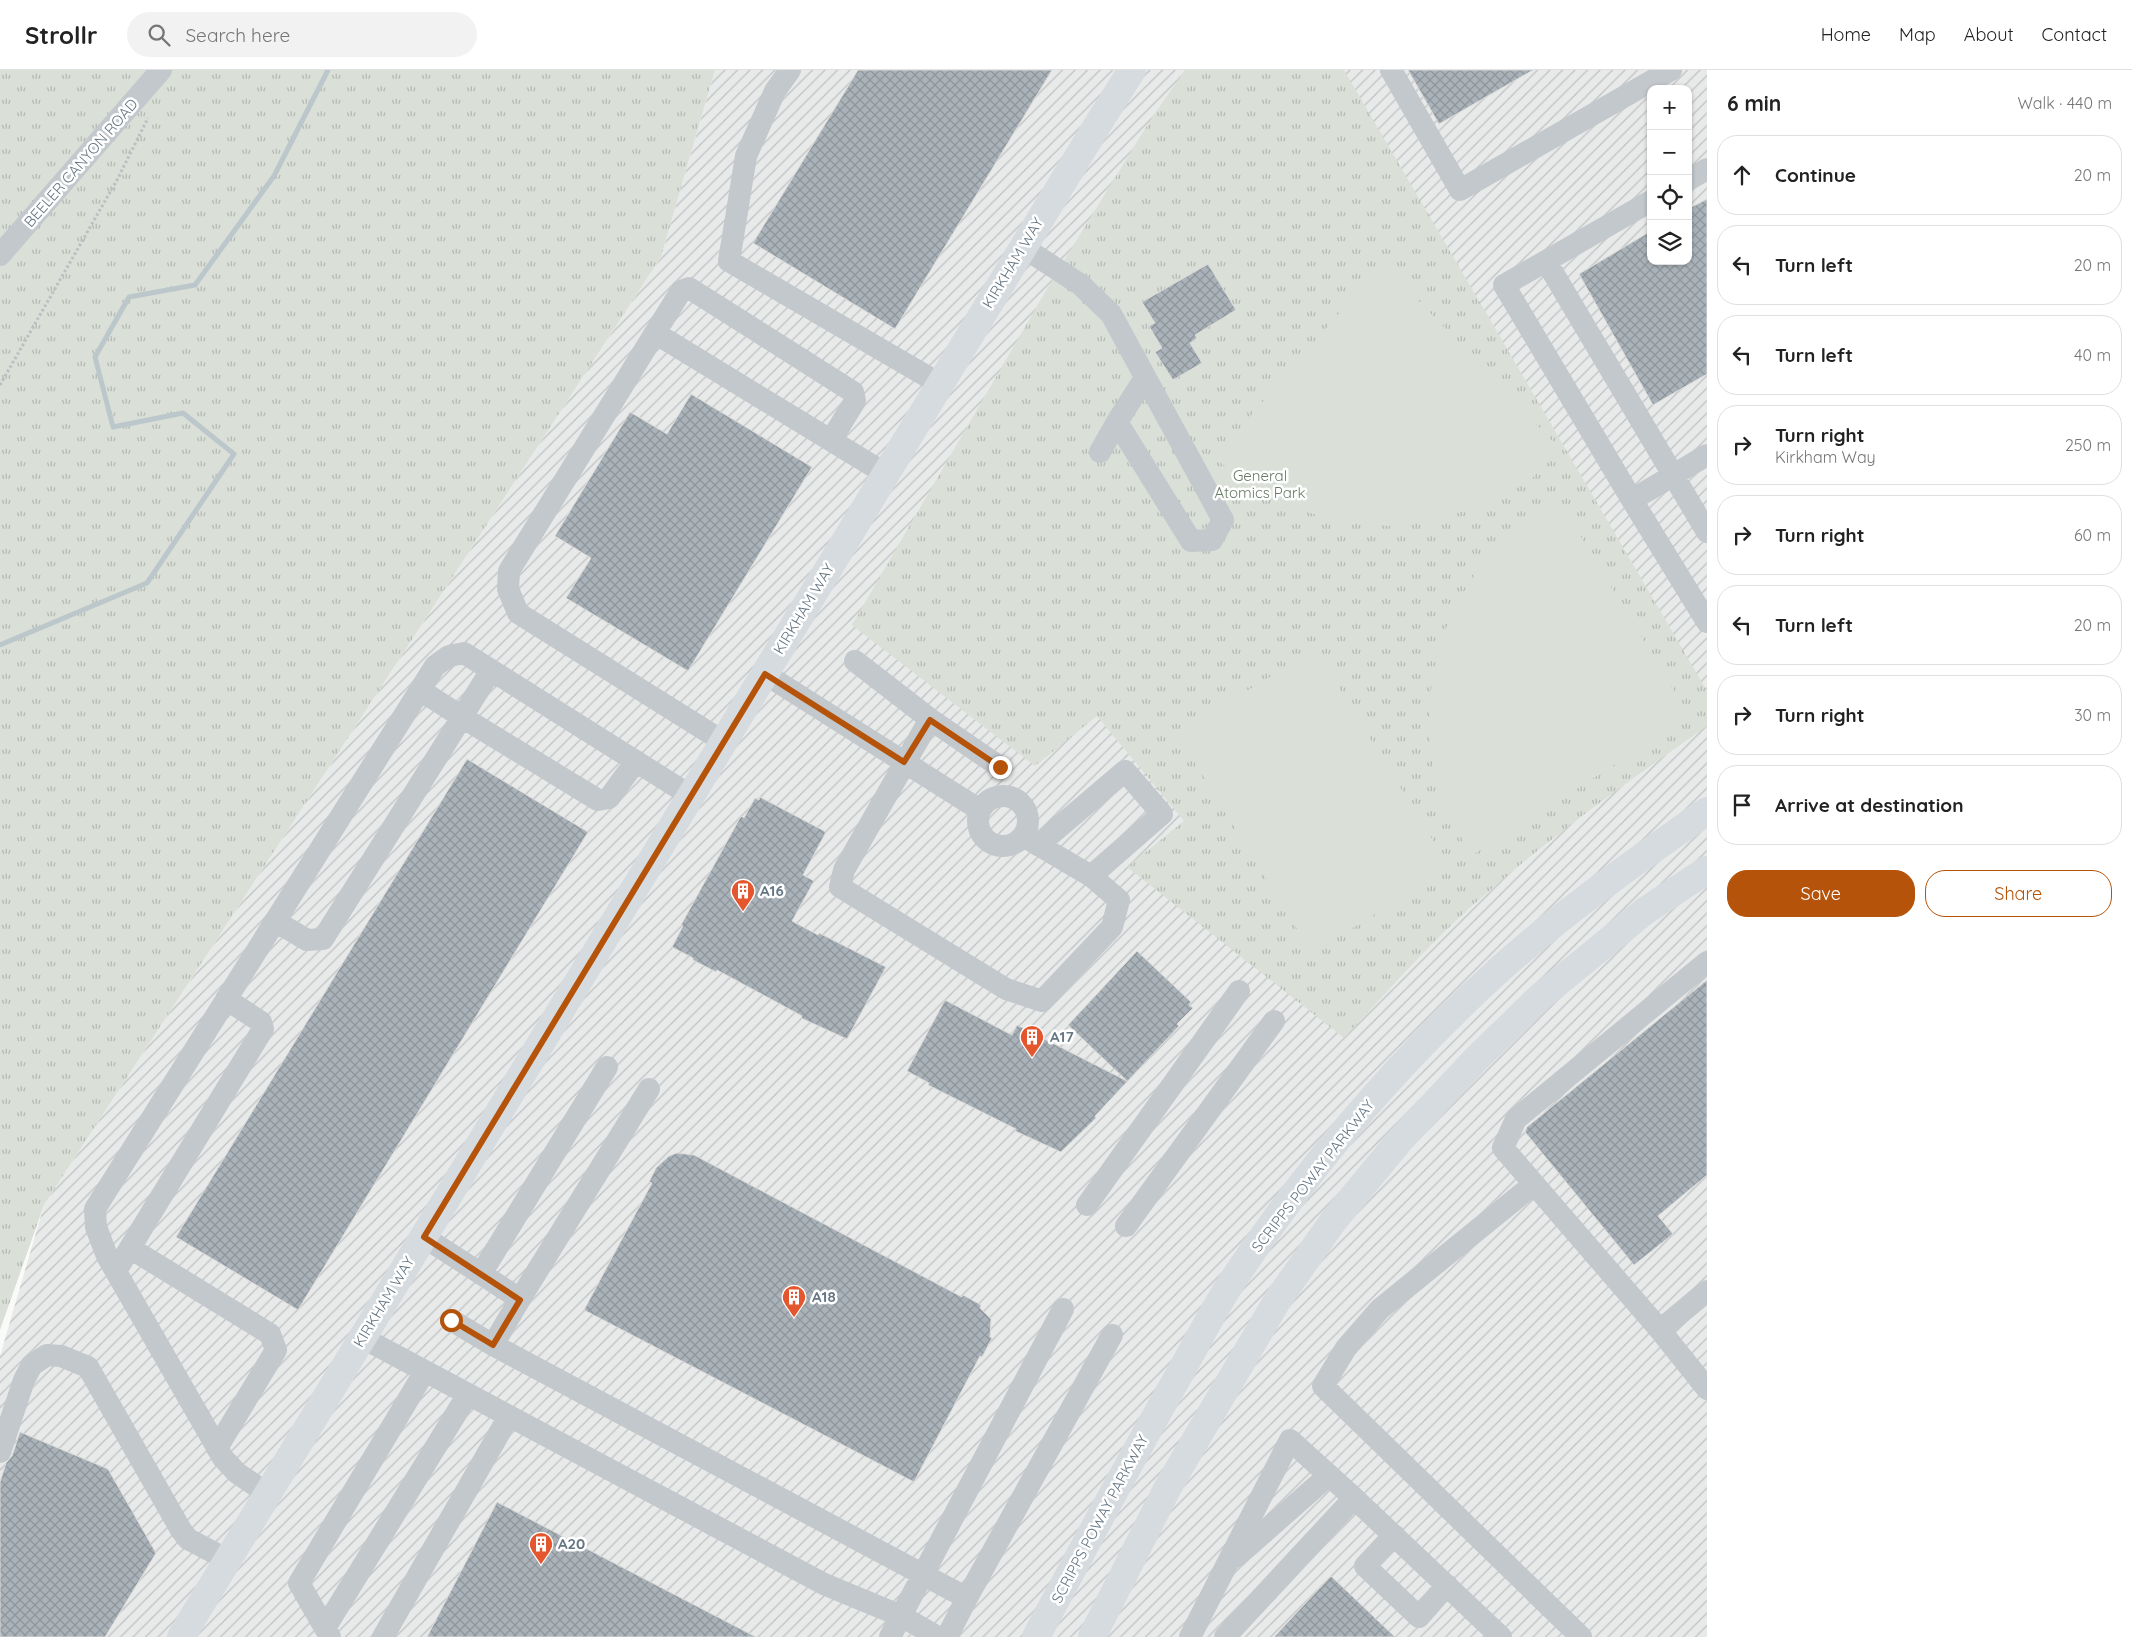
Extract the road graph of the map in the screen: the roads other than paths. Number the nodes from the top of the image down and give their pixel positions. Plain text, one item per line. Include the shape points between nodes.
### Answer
1 (162, 70) edge
2 (790, 70) edge
3 (1132, 70) edge
4 (1391, 70) edge
5 (1671, 70) edge
6 (1707, 169) edge
7 (1692, 178) edge
8 (1647, 203) edge
9 (1023, 247) junction
10 (0, 255) edge
11 (1546, 261) junction
12 (655, 333) junction
13 (1145, 378) junction
14 (940, 384) junction
15 (1117, 422) junction
16 (831, 440) junction
17 (1100, 452) dead end
18 (1707, 455) edge
19 (886, 474) junction
20 (1672, 476) junction
21 (1632, 500) junction
22 (1707, 532) edge
23 (1707, 622) edge
24 (855, 661) dead end
25 (491, 670) junction
26 (765, 674) junction
27 (420, 690) junction
28 (462, 717) junction
29 (930, 720) junction
30 (724, 742) junction
31 (636, 761) junction
32 (904, 762) junction
33 (1000, 767) dead end
34 (691, 796) junction
35 (980, 810) junction
36 (1707, 812) edge
37 (1031, 840) junction
38 (1707, 870) edge
39 (1091, 876) junction
40 (275, 921) junction
41 (1707, 962) edge
42 (1239, 991) dead end
43 (226, 999) junction
44 (1274, 1021) dead end
45 (607, 1067) dead end
46 (649, 1089) dead end
47 (1534, 1184) junction
48 (1087, 1205) dead end
49 (1126, 1226) dead end
50 (424, 1237) junction
51 (130, 1248) junction
52 (116, 1271) junction
53 (481, 1274) junction
54 (1707, 1291) edge
55 (520, 1300) junction
56 (1063, 1309) dead end
57 (451, 1320) dead end
58 (1660, 1330) junction
59 (1112, 1335) dead end
60 (363, 1338) junction
61 (493, 1345) junction
62 (425, 1371) junction
63 (1707, 1389) edge
64 (468, 1394) junction
65 (509, 1416) junction
66 (217, 1448) junction
67 (0, 1452) edge
68 (1329, 1475) junction
69 (268, 1494) junction
70 (1354, 1498) junction
71 (1394, 1535) junction
72 (228, 1560) junction
73 (1226, 1565) junction
74 (923, 1574) junction
75 (1447, 1585) junction
76 (967, 1598) junction
77 (901, 1616) junction
78 (328, 1633) edge
79 (181, 1637) edge
80 (383, 1637) edge
81 (890, 1637) edge
82 (938, 1637) edge
83 (947, 1637) edge
84 (1036, 1637) edge
85 (1092, 1637) edge
86 (1190, 1637) edge
87 (1225, 1637) edge
88 (1501, 1637) edge
89 (1581, 1637) edge

1 - 10 lane, BEELER CANYON ROAD
2 - 14 lane via 775,91 746,156 729,261
3 - 9 main road, KIRKHAM WAY
4 - 5 lane via 1460,190
6 - 7 lane
8 - 11 lane
9 - 13 lane via 1081,285 1111,314
9 - 14 main road, KIRKHAM WAY
11 - 20 lane
11 - 21 lane via 1504,285
12 - 16 lane
12 - 16 lane via 681,291 689,288 853,392 855,401
12 - 30 lane via 509,571 508,589 518,613
13 - 15 lane
13 - 15 lane via 1223,520 1212,540 1191,541
14 - 19 main road, KIRKHAM WAY
15 - 17 lane
16 - 19 lane
18 - 20 lane
19 - 26 main road, KIRKHAM WAY
20 - 21 lane
20 - 22 lane
21 - 23 lane
24 - 29 lane
25 - 27 lane via 464,653 449,656 435,666
25 - 28 lane
25 - 31 lane
26 - 30 main road, KIRKHAM WAY
26 - 32 lane
27 - 28 lane
27 - 40 lane
28 - 31 lane via 598,800 610,798
28 - 40 lane via 324,939 307,940
29 - 32 lane
29 - 33 lane
30 - 34 main road, KIRKHAM WAY
31 - 34 lane
32 - 35 lane
32 - 39 lane via 844,870 840,887 1006,989 1042,1001 1112,926 1118,900
34 - 50 main road, KIRKHAM WAY
35 - 37 lane via 978,826 994,844 1010,845
35 - 37 lane via 999,796 1014,798 1028,815 1027,830
36 - 84 main road, SCRIPPS POWAY PARKWAY via 1616,874 1501,968 1444,1023 1367,1106 1312,1173 1234,1278 1129,1462
37 - 39 lane
37 - 39 lane via 1125,771 1162,814
38 - 85 main road via 1645,911 1540,997 1400,1140 1334,1220 1276,1301 1168,1488
40 - 43 lane
41 - 47 lane via 1516,1119 1504,1148
42 - 48 lane
43 - 51 lane via 261,1022 263,1029
43 - 52 lane via 95,1209 96,1228
44 - 49 lane
45 - 53 lane
46 - 55 lane
47 - 58 lane
47 - 89 lane via 1380,1309 1346,1348 1323,1386
50 - 53 lane
50 - 60 main road, KIRKHAM WAY
51 - 52 lane
51 - 66 lane via 270,1334 276,1350
52 - 66 lane
53 - 55 lane
54 - 58 lane
55 - 61 lane
56 - 74 lane
57 - 61 lane
58 - 63 lane
59 - 76 lane
60 - 62 lane
60 - 69 main road, KIRKHAM WAY
61 - 74 lane
62 - 64 lane
62 - 78 lane via 300,1583
64 - 65 lane
64 - 78 lane
65 - 77 lane via 824,1584
65 - 80 lane
66 - 69 lane via 237,1473
67 - 72 lane via 32,1365 47,1355 61,1356 88,1367 181,1530 188,1539
68 - 70 lane
68 - 73 lane
68 - 73 lane via 1290,1440
69 - 72 main road, KIRKHAM WAY
70 - 71 lane
70 - 87 lane
71 - 75 lane
71 - 75 lane via 1365,1566 1419,1617
72 - 79 main road, KIRKHAM WAY
73 - 86 lane
74 - 76 lane
74 - 77 lane
75 - 88 lane
76 - 83 lane
77 - 81 lane
77 - 82 lane

